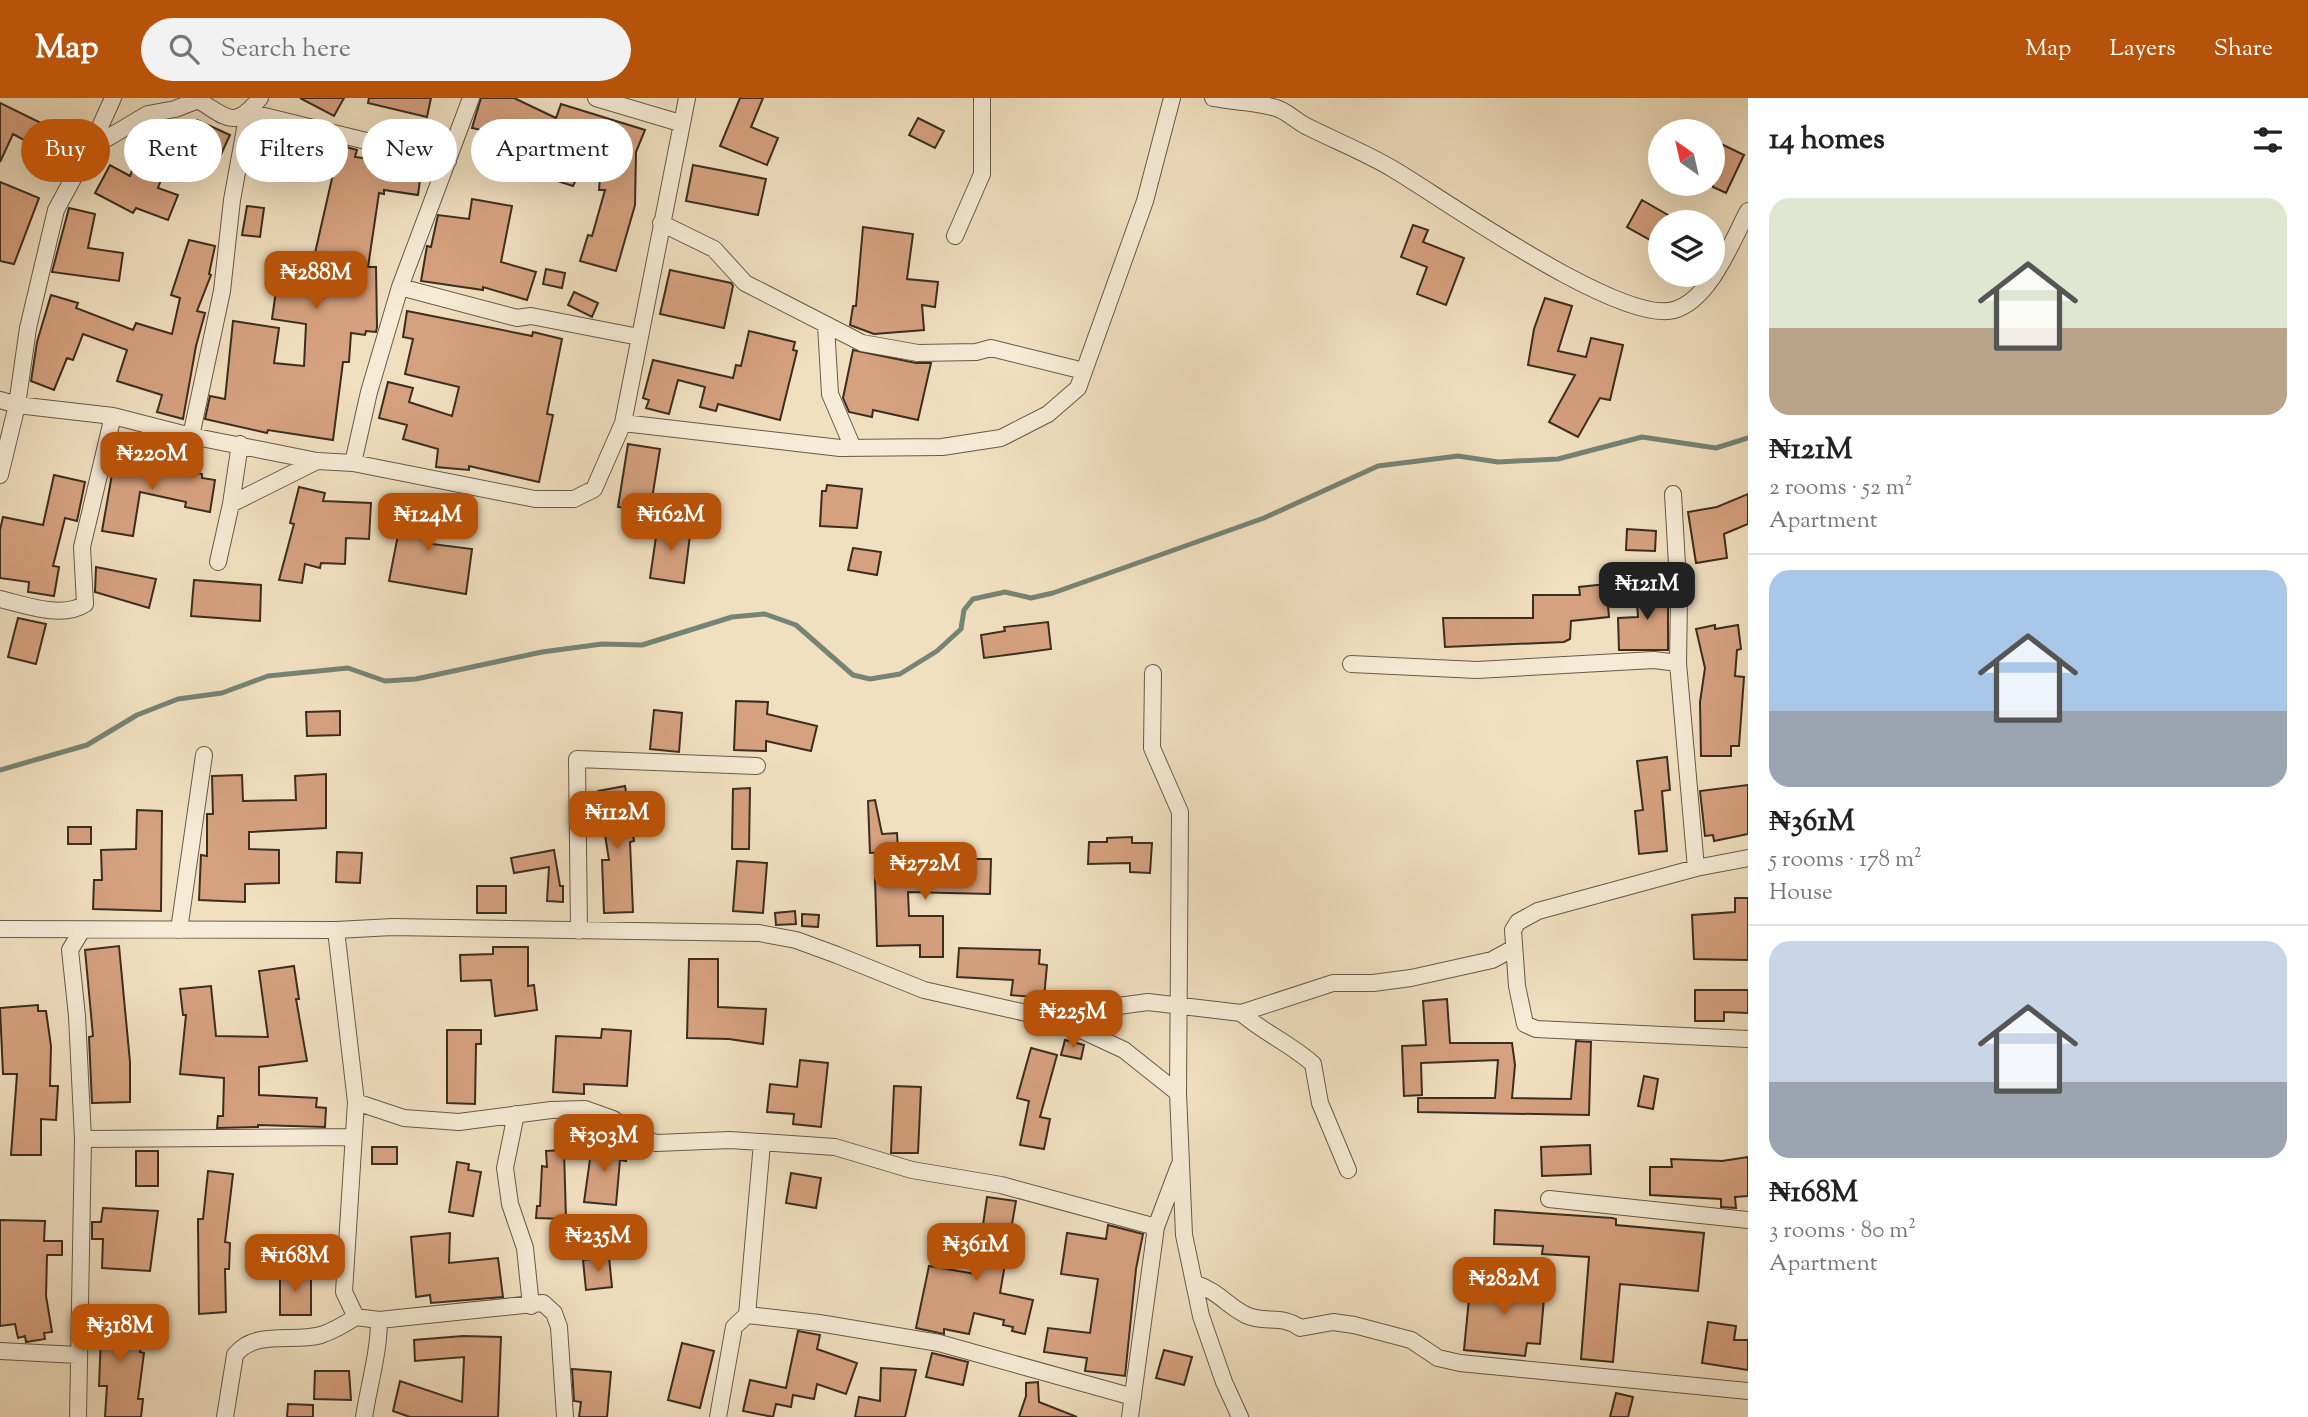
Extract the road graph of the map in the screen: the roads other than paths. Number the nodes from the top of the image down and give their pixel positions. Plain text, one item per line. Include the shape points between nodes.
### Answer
1 (113, 98) edge
2 (260, 98) edge
3 (471, 98) edge
4 (596, 98) edge
5 (687, 98) edge
6 (982, 98) edge
7 (1172, 98) edge
8 (1213, 98) edge
9 (196, 99) edge
10 (1279, 103) edge
11 (248, 112) junction
12 (104, 119) edge
13 (680, 123) junction
14 (457, 136) edge
15 (110, 137) edge
16 (362, 140) edge
17 (71, 182) edge
18 (440, 182) edge
19 (1748, 211) edge
20 (661, 223) junction
21 (955, 236) dead end
22 (400, 287) junction
23 (826, 325) junction
24 (639, 337) junction
25 (1084, 371) junction
26 (0, 400) edge
27 (17, 405) junction
28 (113, 416) junction
29 (623, 423) junction
30 (191, 436) junction
31 (240, 444) junction
32 (853, 448) junction
33 (317, 461) junction
34 (353, 463) junction
35 (0, 475) edge
36 (1673, 494) dead end
37 (231, 504) junction
38 (218, 562) dead end
39 (0, 599) edge
40 (1678, 663) junction
41 (1351, 664) dead end
42 (1153, 673) dead end
43 (204, 755) dead end
44 (757, 766) dead end
45 (1748, 858) edge
46 (1696, 868) junction
47 (0, 929) edge
48 (82, 930) junction
49 (179, 930) junction
50 (336, 930) junction
51 (579, 931) junction
52 (1514, 948) junction
53 (1178, 1005) junction
54 (1241, 1013) junction
55 (1062, 1021) junction
56 (1748, 1040) edge
57 (1178, 1093) junction
58 (356, 1102) junction
59 (516, 1114) junction
60 (354, 1137) junction
61 (83, 1139) junction
62 (762, 1143) junction
63 (1182, 1158) junction
64 (1348, 1170) dead end
65 (1549, 1199) dead end
66 (1748, 1220) edge
67 (1156, 1227) junction
68 (1194, 1283) junction
69 (531, 1306) junction
70 (747, 1315) junction
71 (356, 1317) junction
72 (379, 1320) junction
73 (0, 1351) edge
74 (78, 1355) junction
75 (1748, 1391) edge
76 (1133, 1397) junction
77 (78, 1417) edge
78 (225, 1417) edge
79 (364, 1417) edge
80 (565, 1417) edge
81 (718, 1417) edge
82 (1130, 1417) edge
83 (1240, 1417) edge

1 - 12 street
2 - 11 street
3 - 14 street
4 - 13 street
5 - 13 street
6 - 21 street via 982,174
7 - 25 street via 1145,201
8 - 10 street
9 - 11 street via 228,119
9 - 15 street via 148,114
10 - 19 street via 1303,125 1391,168 1533,258 1632,307 1656,313 1693,300 1719,268
11 - 16 street
11 - 30 street via 222,291
13 - 20 street
17 - 27 street via 56,210 27,328
18 - 22 street
20 - 23 street via 714,249 745,283
20 - 24 street
22 - 24 street via 516,318 531,316
22 - 34 street
23 - 25 street via 862,343 898,350 976,352 991,348
23 - 32 street via 830,394
24 - 29 street
25 - 32 street via 1078,388 1048,414 1001,438 942,447
26 - 27 street
27 - 28 street
27 - 35 street
28 - 30 street
28 - 39 street via 82,547 85,604 76,609 41,609
29 - 32 street
29 - 34 street via 594,489 574,499 535,499
30 - 31 street
31 - 33 street
31 - 37 street
33 - 34 street
33 - 37 street
36 - 40 street
37 - 38 street
40 - 41 street via 1654,660 1478,670
40 - 46 street
42 - 53 street via 1152,748 1180,812
43 - 49 street
44 - 51 street via 577,760
45 - 46 street
46 - 52 street via 1526,916 1513,930
47 - 48 street
48 - 49 street
48 - 61 street via 70,950
49 - 50 street
50 - 51 street
50 - 58 street
51 - 55 street via 759,933 796,940 924,990
52 - 54 street via 1492,960 1411,978 1334,983
52 - 56 street via 1525,1024 1536,1029
53 - 54 street
53 - 55 street via 1123,1005
53 - 57 street
54 - 64 street via 1313,1064 1320,1103
55 - 57 street via 1124,1050
57 - 63 street
58 - 59 street via 404,1118 459,1122
58 - 60 street
59 - 62 street via 585,1109 656,1143
59 - 69 street via 505,1167 510,1204 525,1248
60 - 61 street
60 - 71 street via 344,1292
61 - 74 street
62 - 67 street via 835,1147 912,1171 1001,1185
62 - 70 street
63 - 67 street
63 - 68 street via 1184,1236
65 - 66 street
67 - 76 street
68 - 75 street via 1219,1293 1244,1315 1288,1321 1304,1329 1333,1322 1354,1325 1411,1339 1438,1358 1460,1363
68 - 83 street via 1206,1329
69 - 72 street
69 - 80 street via 543,1303 554,1313 559,1328
70 - 76 street via 939,1343
70 - 81 street via 734,1327
71 - 72 street
71 - 78 street via 322,1335 253,1342 241,1348 235,1355
72 - 79 street via 379,1343
73 - 74 street
74 - 77 street
76 - 82 street

